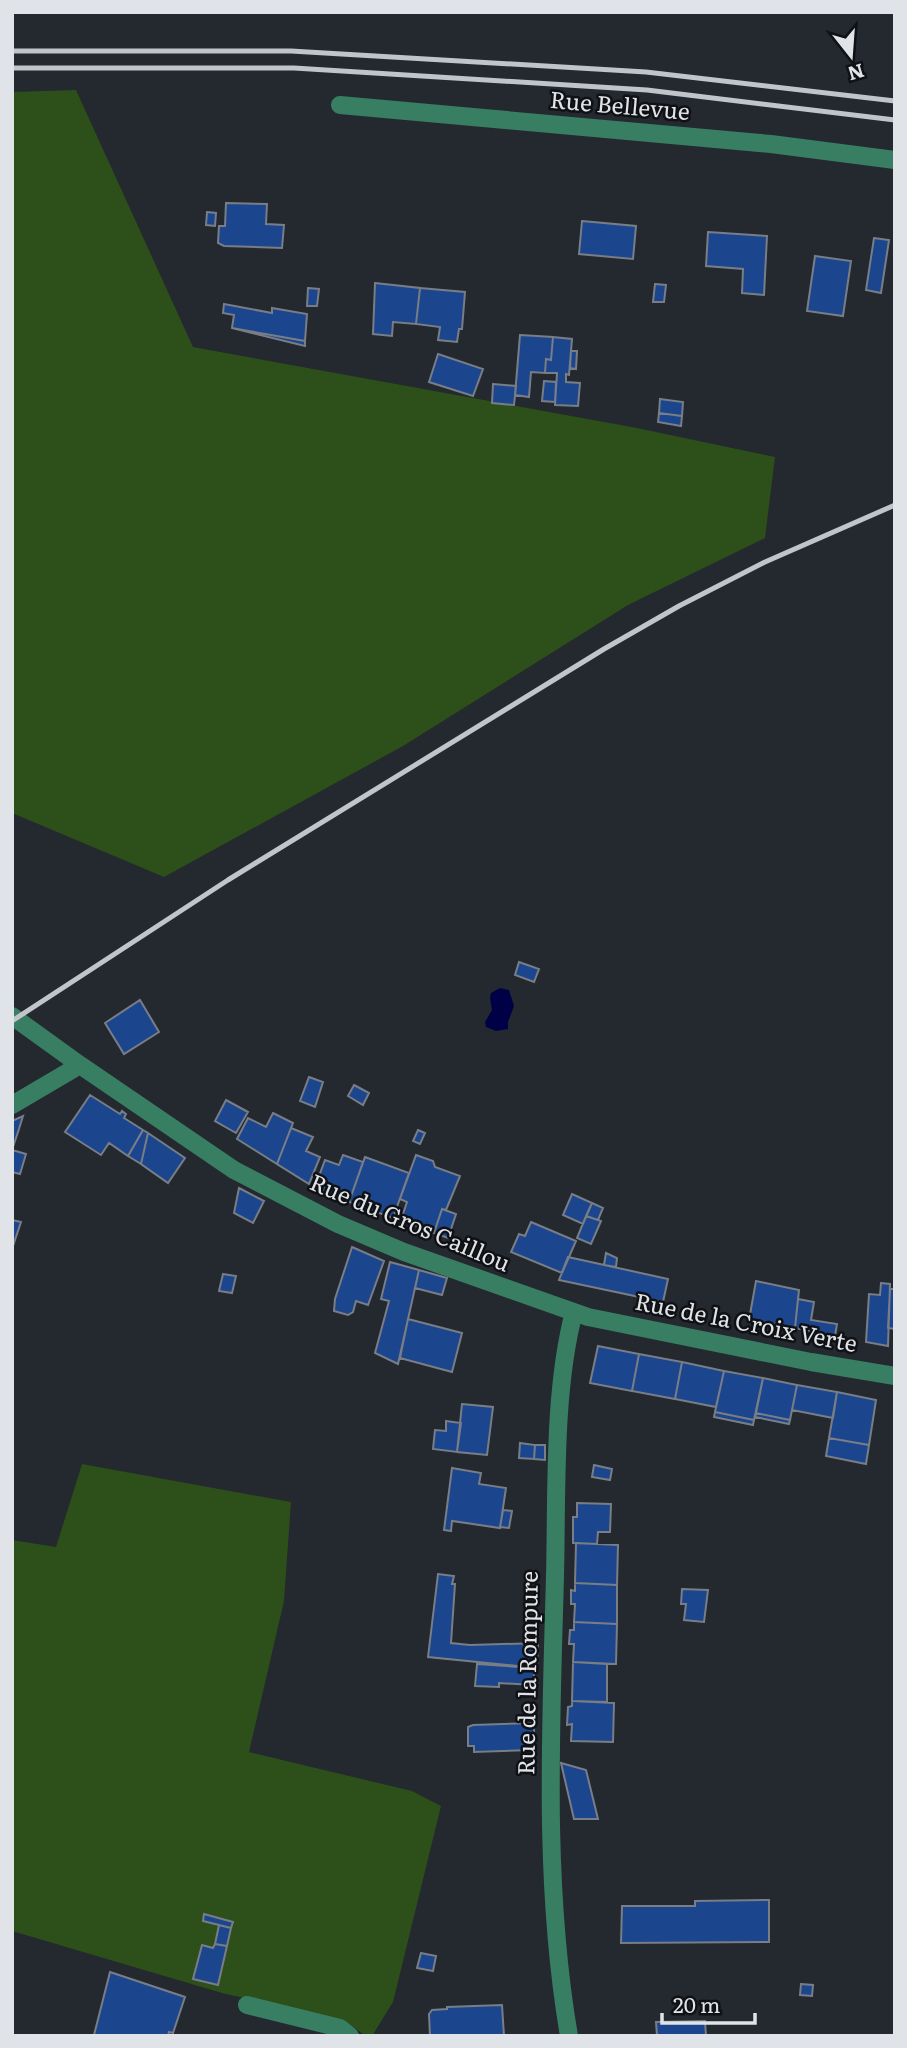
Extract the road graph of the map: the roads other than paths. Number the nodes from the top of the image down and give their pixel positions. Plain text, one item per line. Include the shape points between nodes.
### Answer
1 (340, 105) dead end
2 (895, 160) edge
3 (12, 1016) edge
4 (80, 1065) junction
5 (12, 1105) edge
6 (581, 1315) junction
7 (895, 1376) edge
8 (247, 2005) dead end
9 (350, 2036) edge
10 (569, 2036) edge

1 - 2 street, Rue Bellevue via 771,144
3 - 4 street, Rue du Gros Caillou
4 - 5 street
4 - 6 street, Rue du Gros Caillou via 234,1170 338,1224
6 - 7 street, Rue de la Croix Verte
6 - 10 street, Rue de la Rompure via 563,1381 560,1421 550,1777 550,1843
8 - 9 street via 340,2028

